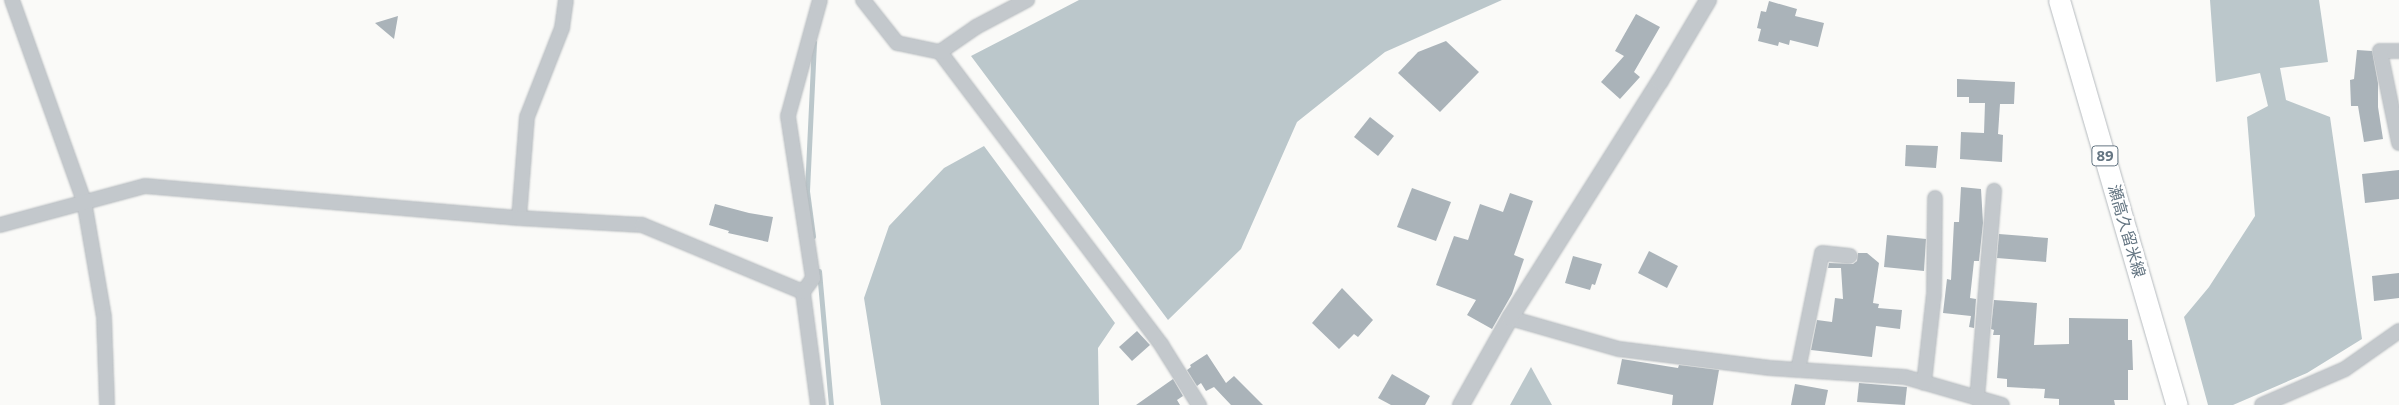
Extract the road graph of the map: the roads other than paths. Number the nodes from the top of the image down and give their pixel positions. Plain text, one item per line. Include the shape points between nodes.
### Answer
1 (12, 0) edge
2 (566, 0) edge
3 (820, 0) edge
4 (863, 0) edge
5 (1027, 0) edge
6 (1708, 0) edge
7 (2059, 0) edge
8 (2399, 51) edge
9 (940, 52) junction
10 (2399, 143) edge
11 (1994, 191) dead end
12 (1935, 198) dead end
13 (84, 201) junction
14 (519, 218) junction
15 (0, 225) edge
16 (1850, 256) dead end
17 (803, 292) junction
18 (1510, 318) junction
19 (2399, 331) edge
20 (1798, 370) junction
21 (1924, 383) junction
22 (1977, 399) junction
23 (108, 405) edge
24 (818, 405) edge
25 (1199, 405) edge
26 (1461, 405) edge
27 (2002, 405) edge
28 (2177, 405) edge
29 (2262, 405) edge

1 - 13 street
2 - 14 street via 562,28 527,117
3 - 17 street via 788,116 813,278
4 - 9 street via 897,43
5 - 9 street via 976,27
6 - 18 street
7 - 28 main road, 瀬高久留米線 / 89
8 - 10 street via 2380,52
9 - 25 street via 1162,346
11 - 22 street
12 - 21 street via 1934,294
13 - 14 street via 145,186
13 - 15 street
13 - 23 street via 104,317
14 - 17 street via 642,225
16 - 20 street via 1822,253
17 - 24 street
18 - 20 street via 1619,349
18 - 26 street
19 - 29 street via 2345,369
20 - 21 street via 1905,378
21 - 22 street
22 - 27 street

